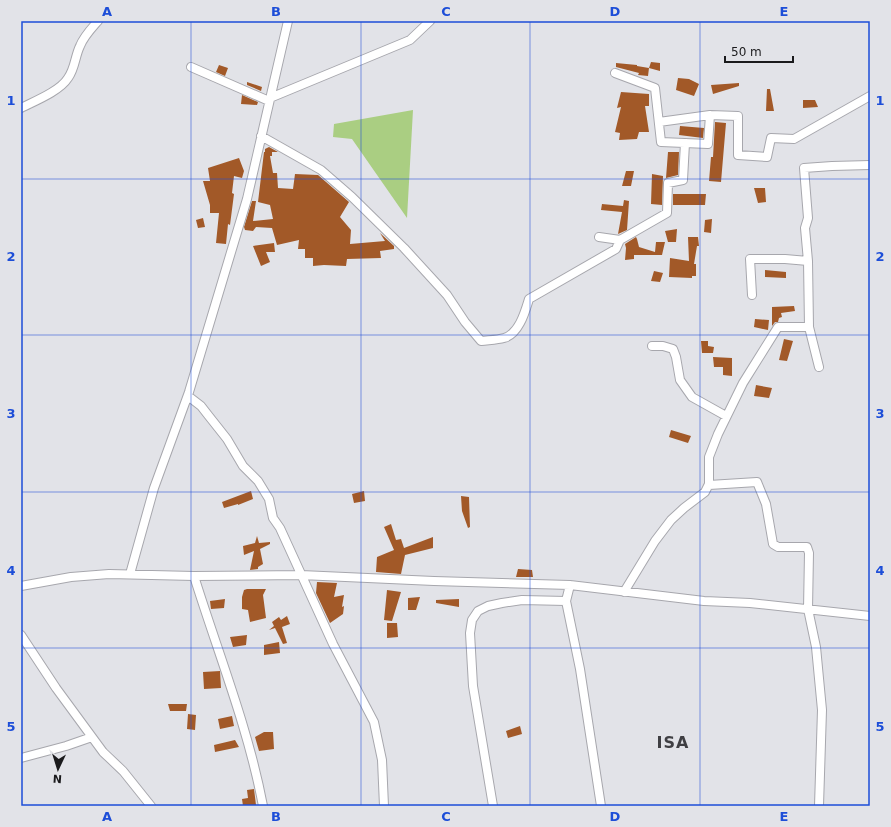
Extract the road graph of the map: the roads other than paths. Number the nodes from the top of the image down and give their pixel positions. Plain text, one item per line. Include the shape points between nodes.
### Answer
1 (98, 21) edge
2 (288, 21) edge
3 (430, 21) edge
4 (191, 67) dead end
5 (615, 73) dead end
6 (870, 96) edge
7 (270, 99) junction
8 (21, 108) edge
9 (710, 115) junction
10 (659, 122) junction
11 (261, 136) junction
12 (685, 143) junction
13 (870, 165) edge
14 (599, 237) dead end
15 (620, 240) junction
16 (808, 261) junction
17 (752, 295) dead end
18 (809, 327) junction
19 (652, 346) dead end
20 (819, 367) dead end
21 (188, 396) junction
22 (726, 416) junction
23 (708, 485) junction
24 (130, 574) junction
25 (301, 575) junction
26 (194, 576) junction
27 (570, 585) junction
28 (21, 586) edge
29 (624, 592) junction
30 (566, 600) junction
31 (808, 609) junction
32 (870, 616) edge
33 (21, 635) edge
34 (92, 737) junction
35 (21, 758) edge
36 (151, 806) edge
37 (263, 806) edge
38 (384, 806) edge
39 (493, 806) edge
40 (602, 806) edge
41 (819, 806) edge

1 - 8 street via 85,36 68,78 62,85
2 - 7 street
3 - 7 street via 410,40
4 - 7 street
5 - 10 street via 655,88
6 - 9 street via 794,139 771,138 767,157 738,155 738,116
7 - 11 street
9 - 10 street
9 - 12 street via 708,144
10 - 12 street via 661,142
11 - 15 street via 321,170 352,197 447,295 465,322 482,341 505,338 514,332 529,299 616,249
11 - 21 street via 247,199
12 - 15 street via 683,180 668,183 667,213
13 - 16 street via 804,168
14 - 15 street
16 - 17 street via 750,259
16 - 18 street
18 - 20 street
18 - 22 street via 778,327
19 - 22 street via 673,349 680,380 692,397
21 - 24 street via 154,488
21 - 25 street via 208,414 243,466 258,481 269,499 273,518
22 - 23 street via 709,457
23 - 29 street via 703,494 671,520
23 - 31 street via 757,482 766,504 774,544 778,547 807,547
24 - 26 street
24 - 28 street via 71,577
25 - 26 street
25 - 27 street
25 - 38 street via 333,644 374,722 382,760
26 - 37 street via 242,719
27 - 29 street
27 - 30 street
29 - 31 street
30 - 39 street via 502,602 478,611 472,620 470,632 473,686
30 - 40 street
31 - 32 street
31 - 41 street via 816,647 822,710
33 - 34 street
34 - 35 street
34 - 36 street via 103,752 123,770

